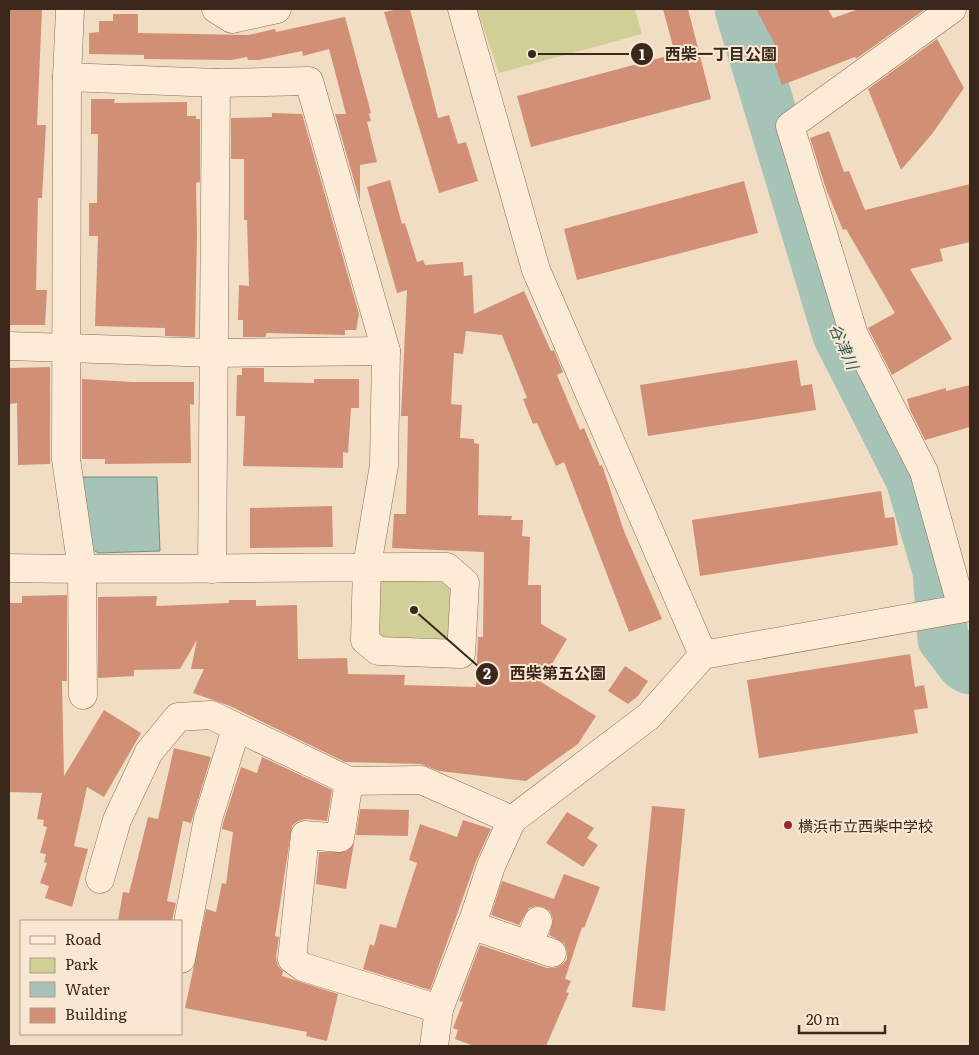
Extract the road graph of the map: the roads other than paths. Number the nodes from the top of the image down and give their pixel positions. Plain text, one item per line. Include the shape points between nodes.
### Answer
1 (70, 9) edge
2 (216, 9) edge
3 (277, 9) edge
4 (462, 9) edge
5 (952, 9) edge
6 (67, 77) junction
7 (216, 83) junction
8 (9, 346) edge
9 (66, 348) junction
10 (386, 351) junction
11 (214, 353) junction
12 (367, 566) junction
13 (9, 568) edge
14 (82, 569) junction
15 (212, 569) junction
16 (966, 608) edge
17 (703, 655) junction
18 (83, 695) dead end
19 (236, 729) junction
20 (350, 782) junction
21 (512, 820) junction
22 (100, 879) dead end
23 (471, 925) junction
24 (539, 940) dead end
25 (182, 954) edge
26 (438, 1009) junction
27 (434, 1046) edge

1 - 6 street
2 - 3 street via 232,19
4 - 17 street via 536,270
5 - 16 street via 790,126 854,335 924,472
6 - 7 street
6 - 9 street
7 - 10 street via 309,81
7 - 11 street
8 - 9 street
9 - 11 street
9 - 14 street via 66,459
10 - 11 street
10 - 12 street via 384,465
11 - 15 street
12 - 12 street via 447,567 466,583 460,654 378,651 365,640
12 - 15 street
13 - 14 street
14 - 15 street
14 - 18 street
16 - 17 street
17 - 21 street via 649,716
19 - 20 street
19 - 22 street via 211,715 178,717 149,752 117,820
19 - 25 street via 208,819
20 - 21 street via 421,780
20 - 26 street via 340,838 305,835 292,959 303,967
21 - 23 street via 491,866
23 - 24 street
23 - 26 street
26 - 27 street

